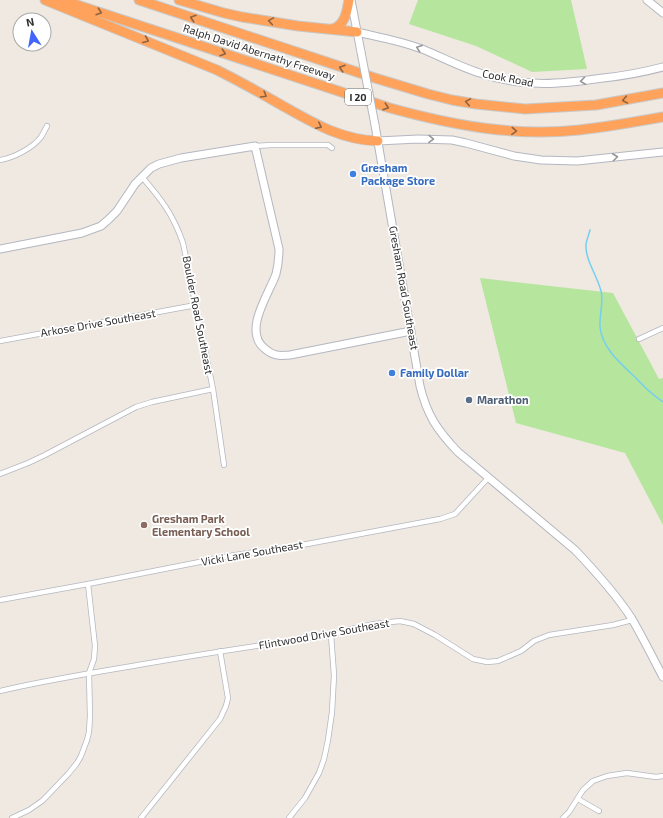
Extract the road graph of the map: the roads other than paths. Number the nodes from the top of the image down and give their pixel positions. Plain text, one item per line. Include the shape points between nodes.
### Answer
1 (45, 0) edge
2 (62, 0) edge
3 (139, 0) edge
4 (180, 0) edge
5 (350, 0) edge
6 (648, 0) edge
7 (663, 12) edge
8 (331, 30) junction
9 (357, 32) junction
10 (663, 67) edge
11 (663, 93) edge
12 (663, 117) edge
13 (47, 126) dead end
14 (378, 141) junction
15 (255, 146) junction
16 (332, 148) dead end
17 (663, 152) edge
18 (0, 160) edge
19 (142, 177) junction
20 (0, 249) edge
21 (196, 305) junction
22 (663, 328) edge
23 (411, 331) junction
24 (639, 339) dead end
25 (0, 341) edge
26 (213, 389) junction
27 (224, 465) dead end
28 (0, 474) edge
29 (489, 477) junction
30 (88, 584) junction
31 (0, 600) edge
32 (632, 620) junction
33 (331, 635) junction
34 (220, 651) junction
35 (89, 673) junction
36 (663, 676) edge
37 (0, 691) edge
38 (663, 776) edge
39 (578, 799) junction
40 (598, 811) dead end
41 (12, 818) edge
42 (141, 818) edge
43 (289, 818) edge
44 (563, 818) edge

1 -> 14 highway via 239,80 334,133 355,139
2 -> 12 highway, Ralph David Abernathy Freeway / I 20 via 390,108 435,120 508,131 540,132 578,130
11 -> 3 highway, Ralph David Abernathy Freeway / I 20 via 596,105 525,109 452,100 375,78
8 -> 4 highway via 224,14
5 - 8 highway via 343,23
5 - 9 street, Gresham Road Southeast
6 - 7 street
8 - 9 highway
10 -> 9 street, Cook Road via 572,83 538,84 483,74 420,48
9 - 14 street, Gresham Road Southeast, bridge
13 - 18 street via 40,138 27,149
14 -> 17 street via 452,140 514,156 558,161
14 - 23 street, Gresham Road Southeast
15 - 16 street via 328,145
15 - 19 street via 171,160 151,168
15 - 23 street via 279,249 275,274 255,327 257,339 262,346 278,356 290,355
19 - 20 street via 117,211 101,226 82,233
19 - 21 street, Boulder Road Southeast via 163,202 180,233
21 - 25 street, Arkose Drive Southeast
21 - 26 street, Boulder Road Southeast
22 - 24 street
23 - 29 street, Gresham Road Southeast via 422,394 432,419 458,452
26 - 27 street, Boulder Road Southeast
26 - 28 street via 136,406 45,455
29 - 30 street, Vicki Lane Southeast via 455,514 440,519
29 - 32 street, Gresham Road Southeast via 575,550 609,587
30 - 31 street, Vicki Lane Southeast
30 - 35 street via 95,646
32 - 33 street, Flintwood Drive Southeast via 613,626 549,635 498,661 486,662 473,659 414,624 400,621 374,624
32 - 36 street, Gresham Road Southeast
33 - 34 street, Flintwood Drive Southeast
33 - 43 street via 334,675 332,712 324,759 320,773
34 - 35 street, Flintwood Drive Southeast
34 - 42 street via 228,698 220,719
35 - 37 street, Flintwood Drive Southeast
35 - 41 street via 90,724 81,756 69,773 42,801
38 - 39 street via 627,773 607,776 593,781
39 - 40 street
39 - 44 street

